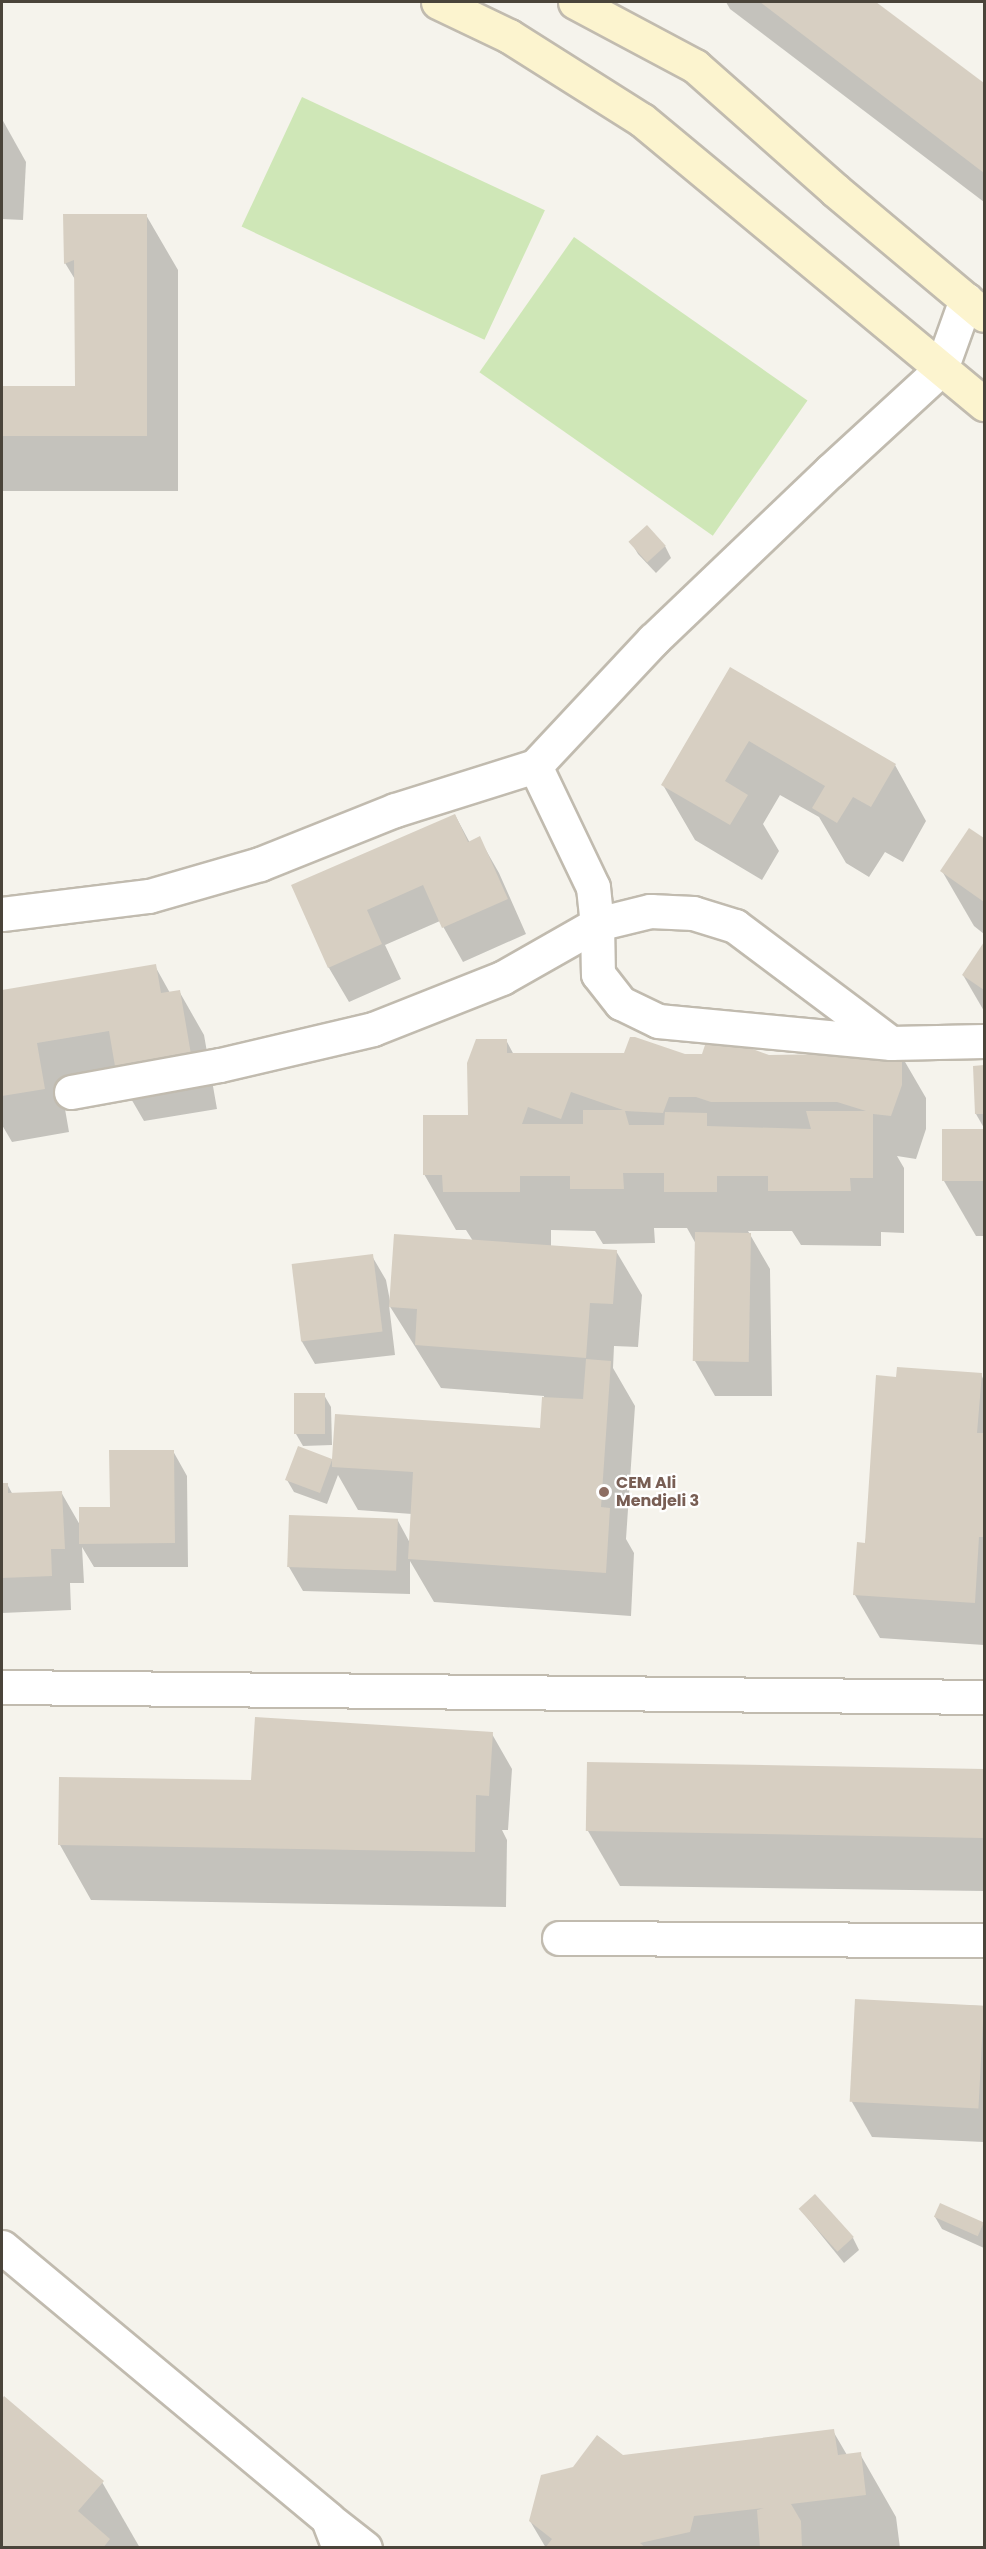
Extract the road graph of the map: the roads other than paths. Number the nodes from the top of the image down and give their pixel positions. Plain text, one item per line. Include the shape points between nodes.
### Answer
1 (438, 2) edge
2 (574, 2) edge
3 (975, 307) edge
4 (941, 369) junction
5 (984, 404) edge
6 (535, 766) junction
7 (2, 914) edge
8 (597, 924) junction
9 (984, 1041) edge
10 (891, 1043) junction
11 (71, 1092) dead end
12 (2, 1687) edge
13 (984, 1697) edge
14 (560, 1938) dead end
15 (984, 1940) edge
16 (2, 2247) edge
17 (334, 2533) edge
18 (365, 2547) edge

1 - 4 main road via 509,36 642,120
2 - 3 main road via 695,66
3 - 4 street
4 - 5 main road
4 - 6 street via 653,640
6 - 7 street via 395,810 260,864 160,892
6 - 8 street via 593,887
8 - 10 street via 650,911 693,913 735,926
8 - 10 street via 598,974 621,1003 658,1021
8 - 11 street via 502,978 373,1029 220,1065
9 - 10 street
12 - 13 street
14 - 15 street
16 - 17 street
17 - 18 street

